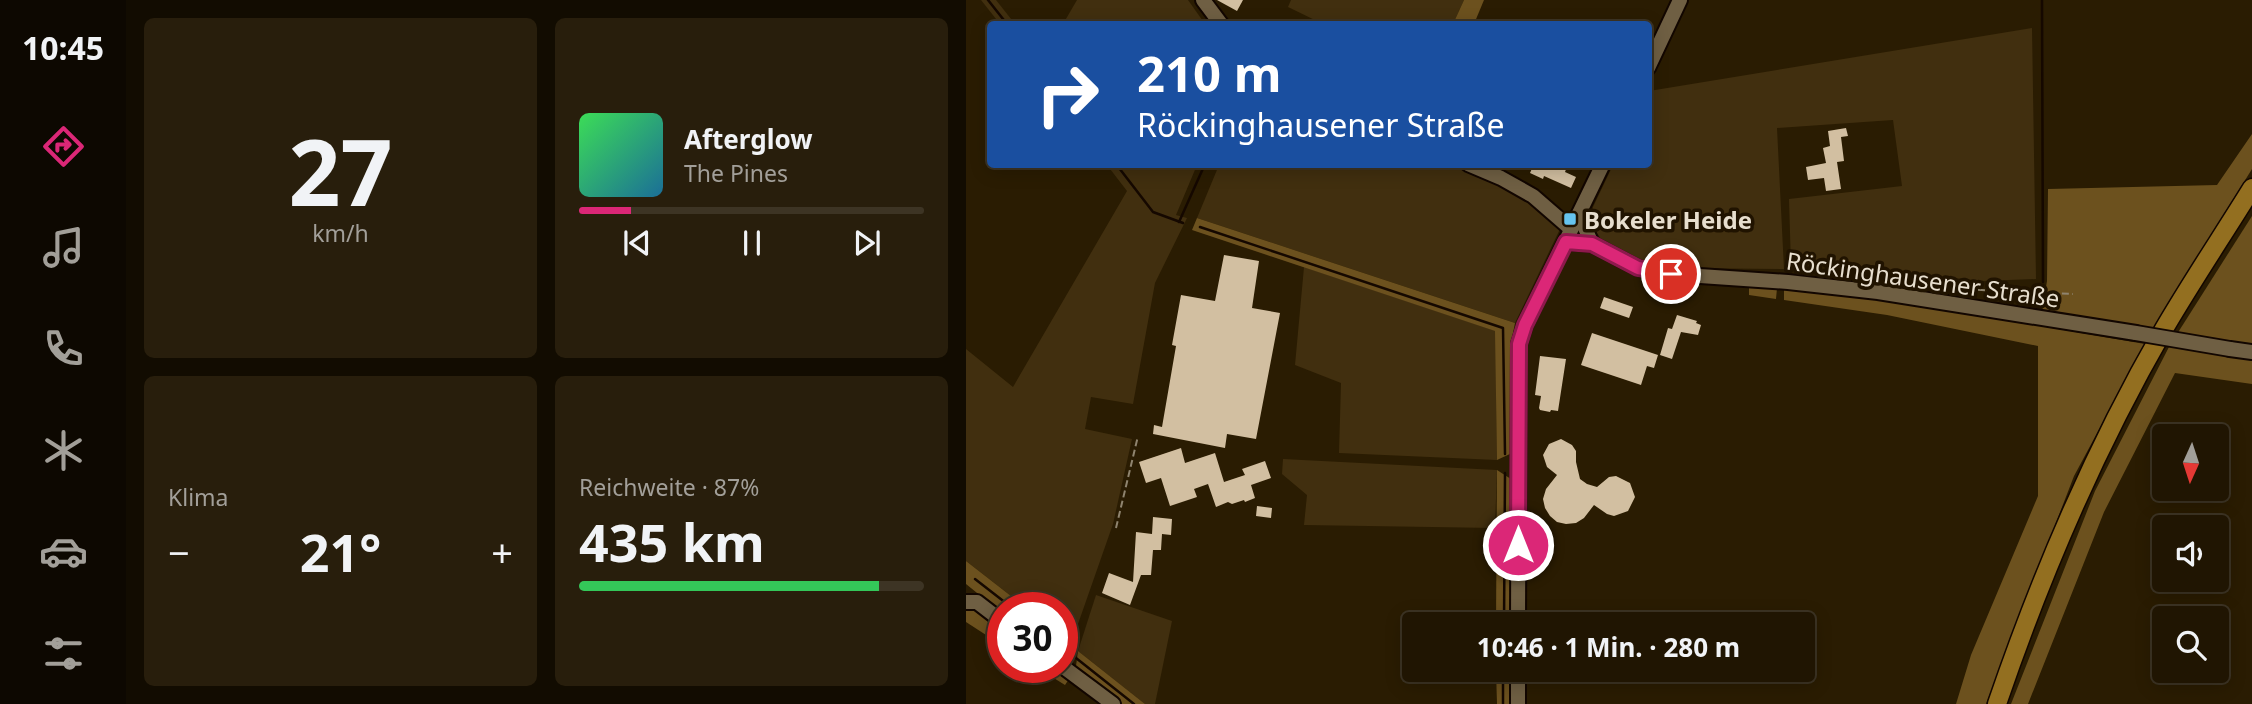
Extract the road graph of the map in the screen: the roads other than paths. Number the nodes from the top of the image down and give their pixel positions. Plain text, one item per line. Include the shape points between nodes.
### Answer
1 (1203, 0) edge
2 (1680, 0) edge
3 (1219, 21) edge
4 (1652, 60) edge
5 (1477, 168) edge
6 (1601, 168) edge
7 (2252, 188) edge
8 (1579, 214) junction
9 (1568, 236) junction
10 (1592, 244) junction
11 (2252, 352) edge
12 (966, 601) edge
13 (987, 610) edge
14 (1518, 612) edge
15 (1078, 678) edge
16 (1518, 682) edge
17 (1113, 704) edge
18 (1518, 704) edge
19 (1997, 704) edge

1 - 3 street
2 - 4 street
5 - 9 street via 1533,196
6 - 8 street
7 - 19 main road via 2164,329 2085,480
8 - 9 street
8 - 10 street
9 - 10 street, Röckinghausener Straße
9 - 14 street via 1519,344
10 - 11 street, Röckinghausener Straße, bridge via 1638,268 1671,274 1878,292
12 - 13 street
15 - 17 street
16 - 18 street

